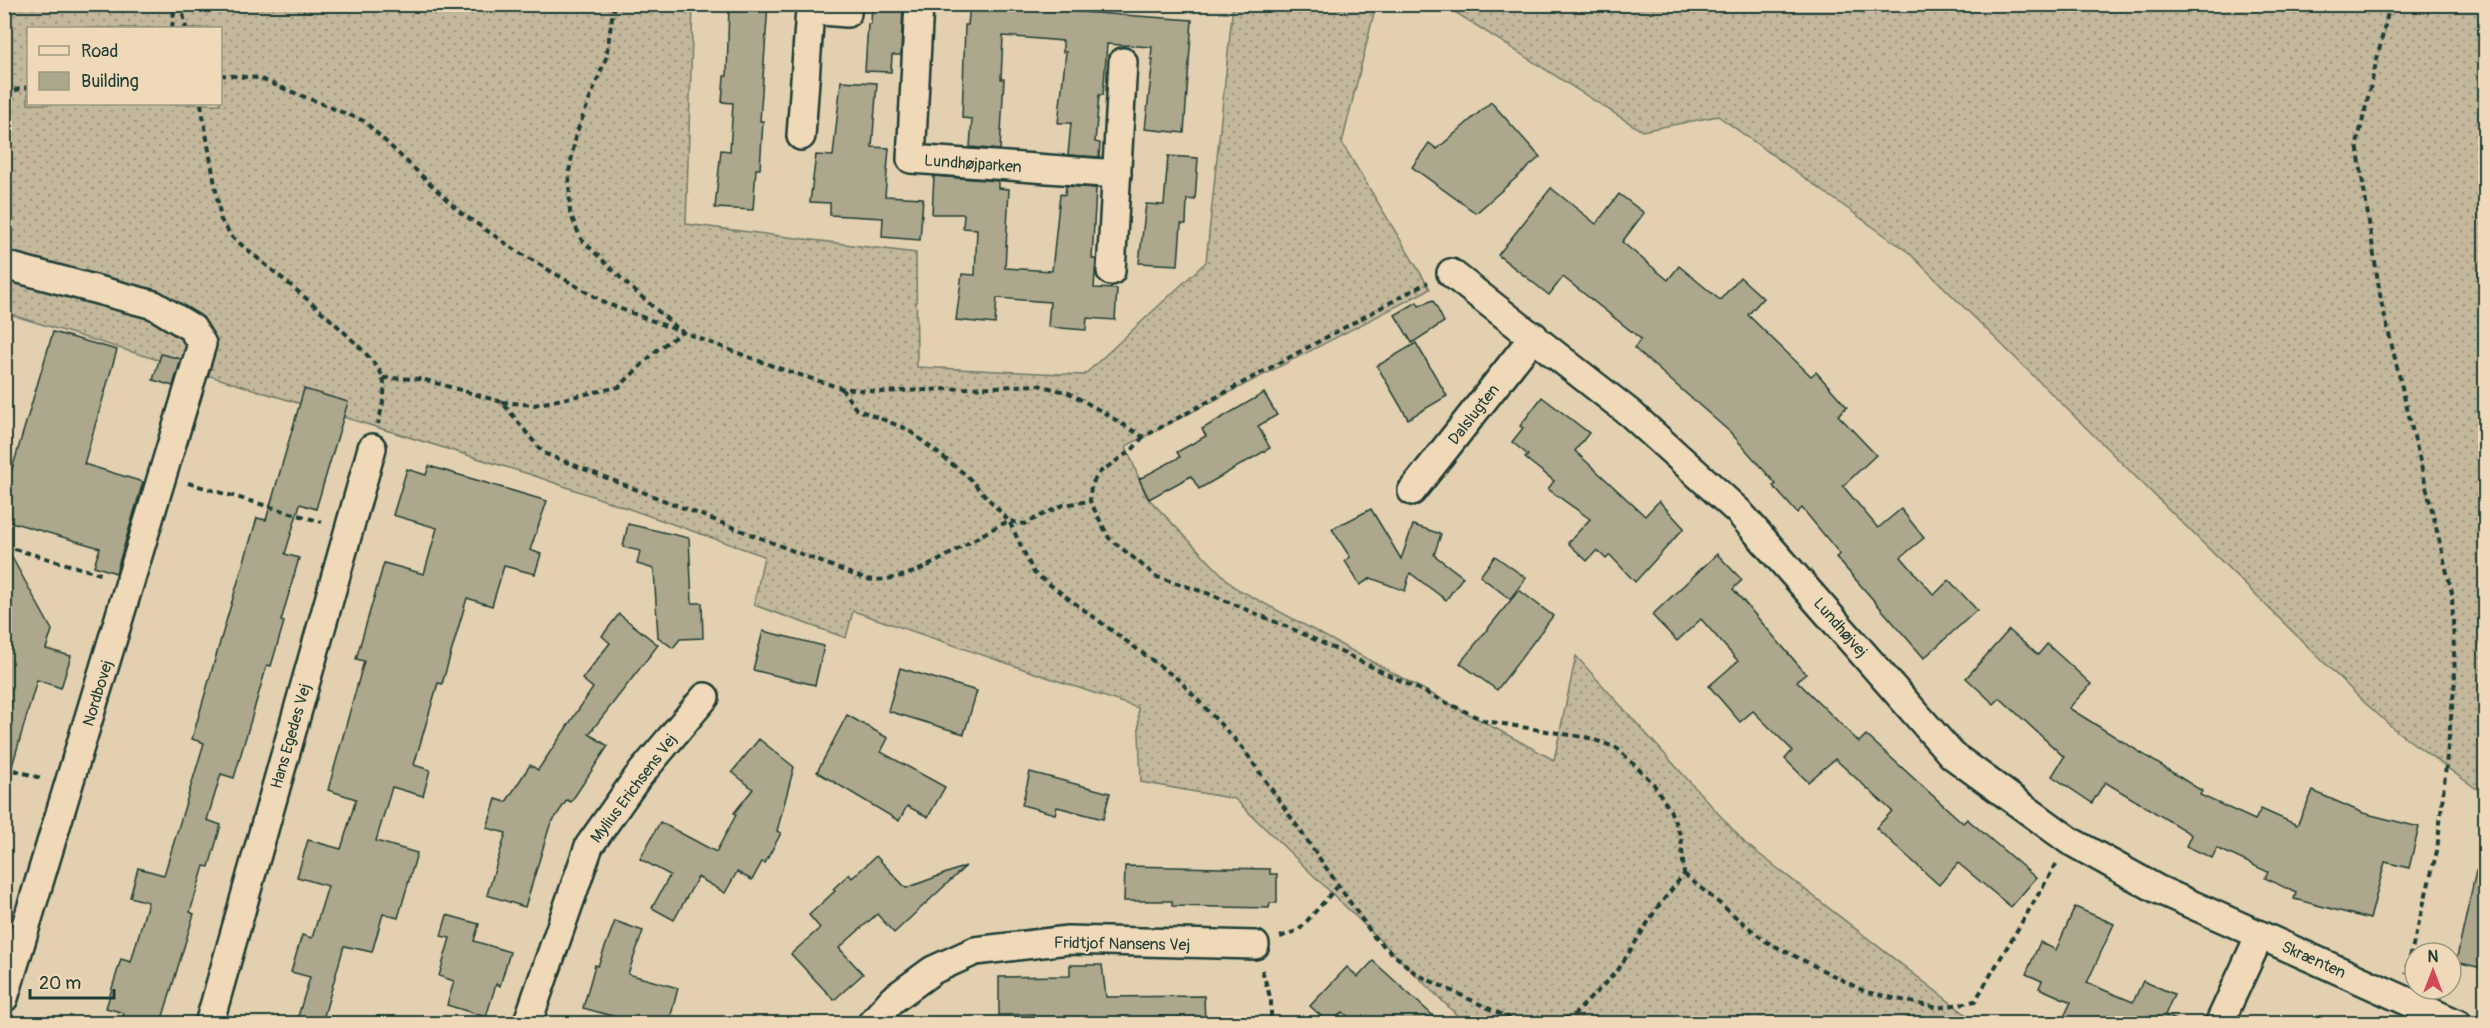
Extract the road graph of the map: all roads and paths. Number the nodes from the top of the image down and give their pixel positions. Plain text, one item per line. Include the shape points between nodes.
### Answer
1 (175, 4) edge
2 (182, 4) edge
3 (614, 4) edge
4 (848, 4) edge
5 (919, 4) edge
6 (2390, 4) edge
7 (172, 27) edge
8 (186, 27) edge
9 (1123, 62) dead end
10 (222, 75) edge
11 (27, 87) edge
12 (4, 93) edge
13 (201, 105) edge
14 (801, 136) dead end
15 (1117, 174) junction
16 (4, 265) edge
17 (1112, 271) dead end
18 (1451, 273) joint
19 (682, 332) junction
20 (1534, 336) junction
21 (383, 378) junction
22 (841, 388) junction
23 (502, 402) junction
24 (1143, 438) junction
25 (372, 448) joint
26 (163, 476) junction
27 (1412, 491) dead end
28 (1090, 501) junction
29 (1010, 521) junction
30 (349, 529) junction
31 (4, 546) edge
32 (131, 582) junction
33 (705, 697) dead end
34 (4, 767) edge
35 (69, 787) junction
36 (2070, 842) junction
37 (1684, 874) junction
38 (1337, 887) junction
39 (2260, 935) junction
40 (1255, 945) junction
41 (2396, 995) junction
42 (4, 998) edge
43 (209, 1023) edge
44 (527, 1023) edge
45 (871, 1023) edge
46 (1271, 1023) edge
47 (1522, 1023) edge
48 (1553, 1023) edge
49 (2219, 1023) edge
50 (2458, 1023) edge

1 - 7 path
2 - 8 path
3 - 19 path via 606,58 576,134 569,172 570,213 581,239
4 - 14 street via 847,13 810,10
5 - 15 street, Lundhøjparken via 911,159
6 - 41 path via 2357,144 2382,301 2452,593 2455,680 2437,851 2405,977
9 - 15 street
10 - 19 path via 258,78 364,121 461,213 520,253 605,303
11 - 12 path
13 - 21 path via 221,220 232,237 365,351
15 - 17 street
16 - 26 street, Nordbovej via 154,305 192,328 202,344
18 - 20 street, Lundhøjvej
18 - 24 path via 1423,284
19 - 22 path
19 - 23 path via 619,387 534,405
20 - 27 street, Dalslugten
20 - 36 street, Lundhøjvej via 1631,414 1738,511 1952,755
21 - 23 path via 422,379
21 - 25 path via 382,406
22 - 24 path via 880,392 1038,386 1069,393
22 - 29 path via 856,409 907,429 966,476
23 - 29 path via 543,453 865,579 882,581 906,575
24 - 28 path via 1100,472 1091,485
25 - 30 street, Hans Egedes Vej
26 - 30 path
26 - 32 street, Nordbovej
28 - 29 path via 1063,504 1024,524
28 - 37 path via 1110,538 1157,577 1207,593 1297,631 1485,722 1589,738 1617,748 1653,783 1670,810 1681,837
29 - 38 path via 1034,573 1179,680 1242,747
30 - 43 street, Hans Egedes Vej
31 - 32 path
32 - 35 street, Nordbovej
33 - 44 street, Mylius Erichsens Vej via 637,778 589,846
34 - 35 path
35 - 42 street, Nordbovej
36 - 37 path via 1975,1001 1938,1008 1866,992 1766,941
36 - 39 street, Lundhøjvej via 2157,889
37 - 48 path via 1618,970 1575,1014
38 - 40 path via 1299,930
38 - 47 path via 1375,938 1416,974
39 - 41 street, Skrænten
39 - 49 street
40 - 45 street, Fridtjof Nansens Vej via 1068,940 975,951 933,970 892,1000
40 - 46 path via 1271,1000
41 - 50 street, Skrænten

